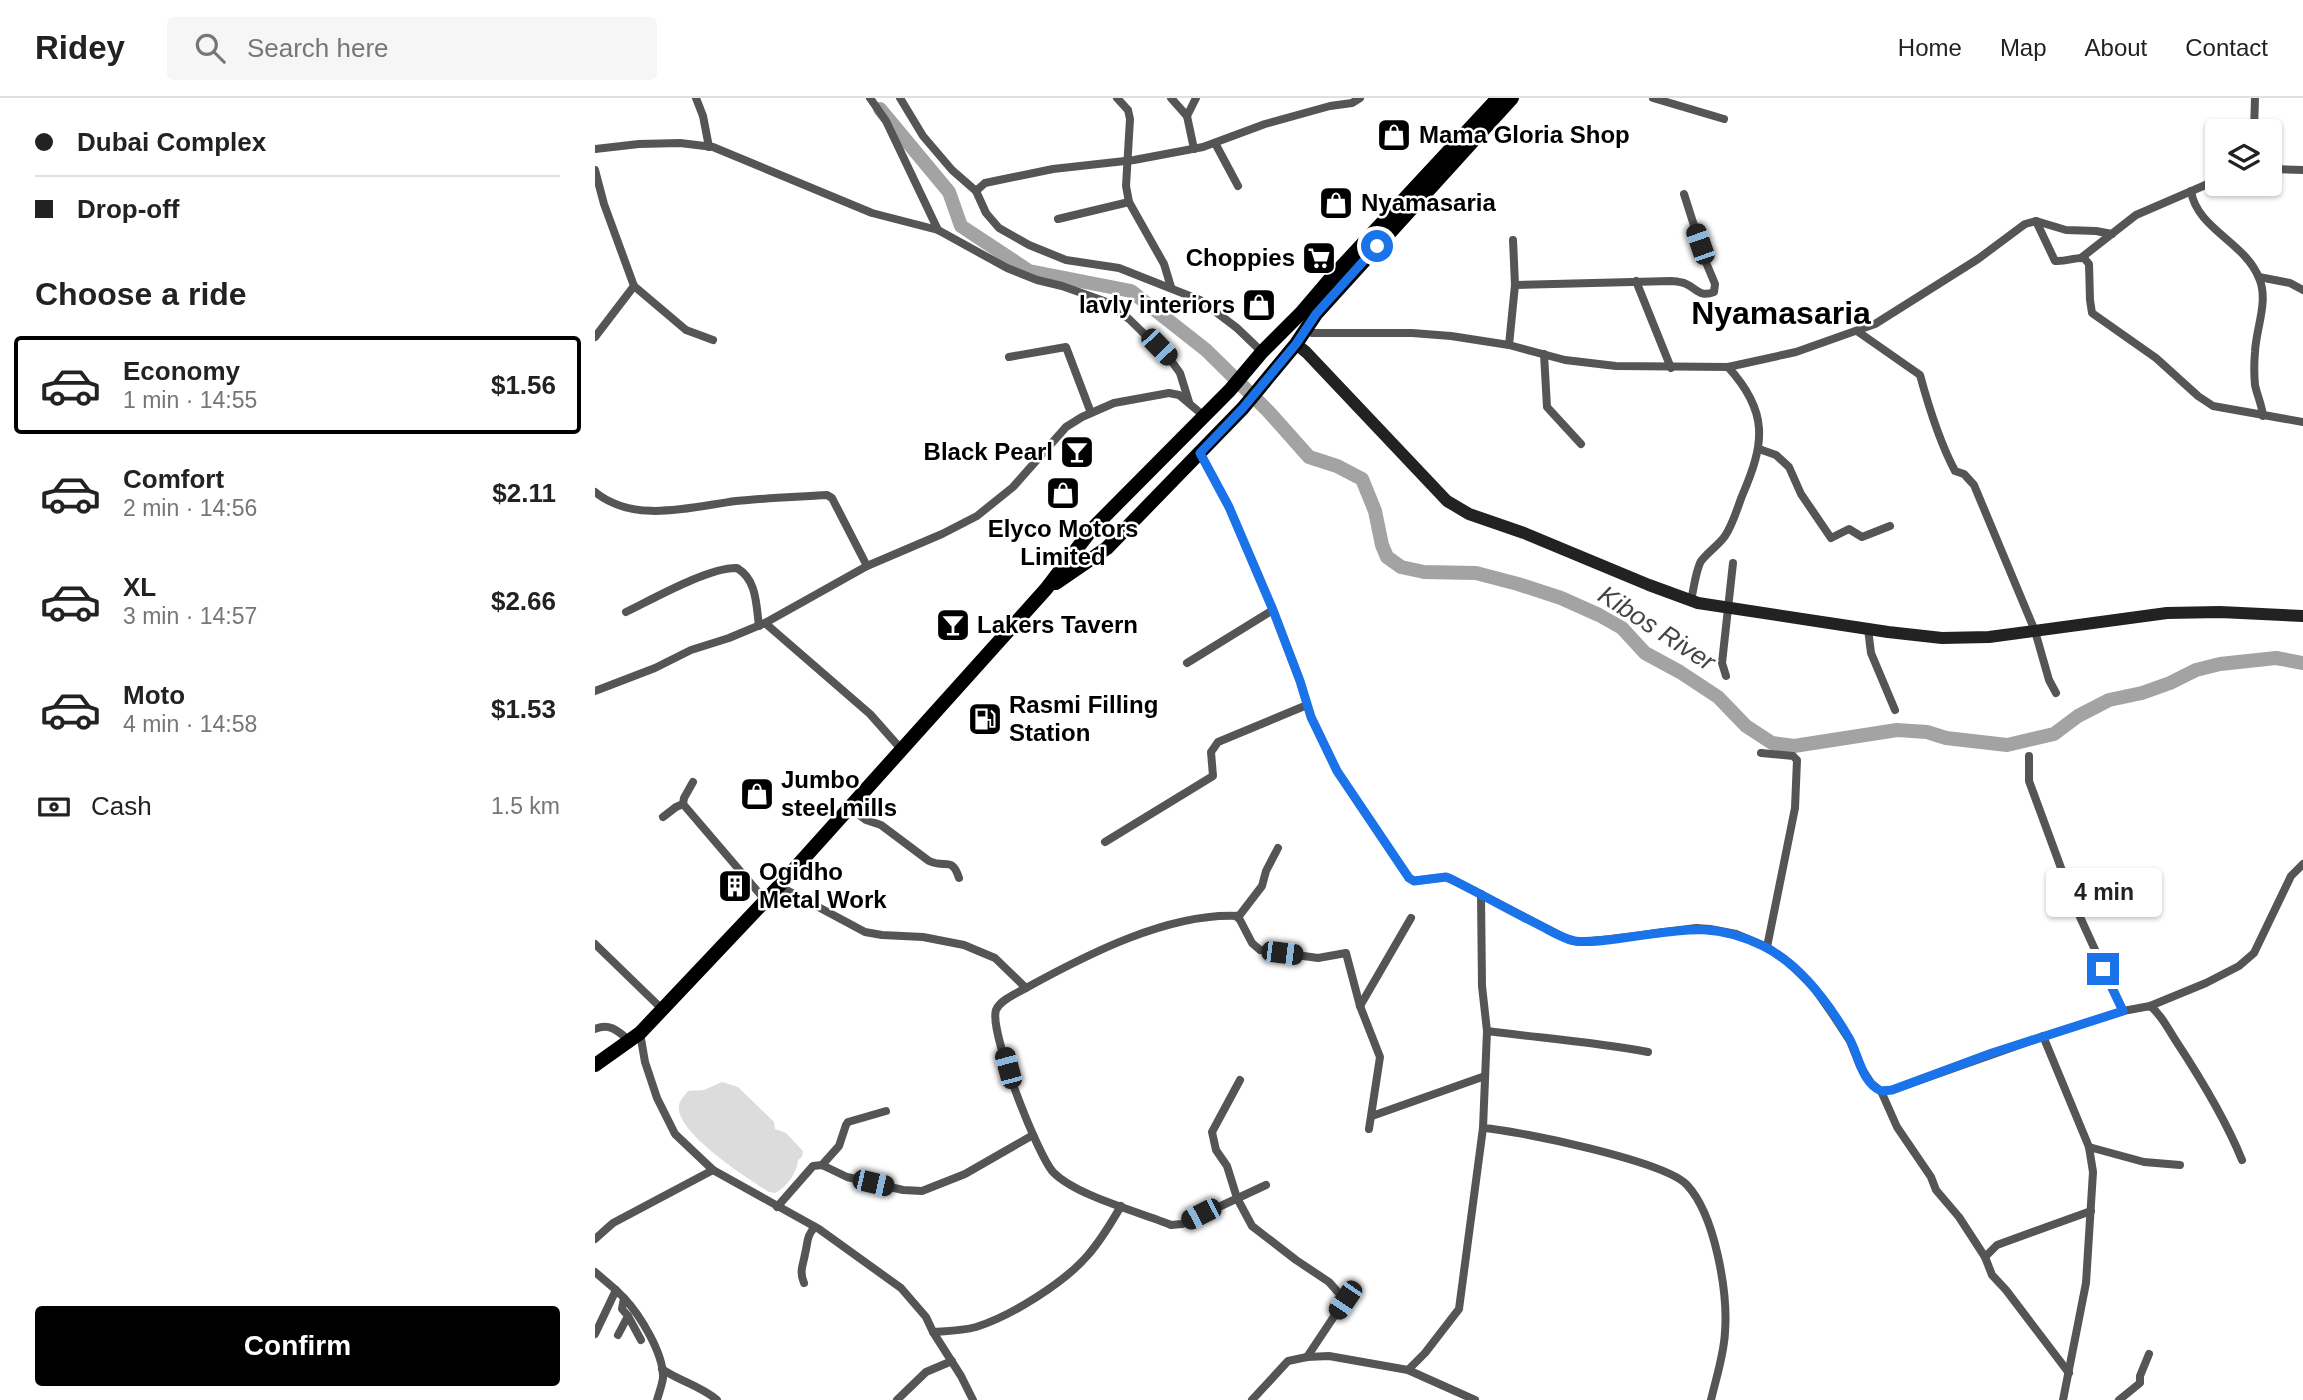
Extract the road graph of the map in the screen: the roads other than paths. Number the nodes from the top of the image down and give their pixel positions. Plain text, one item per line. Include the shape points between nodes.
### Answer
1 (696, 98) edge
2 (870, 98) edge
3 (900, 98) edge
4 (1117, 98) edge
5 (1171, 98) edge
6 (1196, 98) edge
7 (1360, 98) edge
8 (1498, 98) edge
9 (1512, 98) edge
10 (1653, 98) edge
11 (2255, 98) edge
12 (1338, 101) edge
13 (1187, 116) junction
14 (1724, 119) dead end
15 (2254, 119) edge
16 (1215, 143) junction
17 (709, 147) junction
18 (595, 149) edge
19 (1194, 149) junction
20 (1129, 161) junction
21 (2282, 169) edge
22 (595, 170) edge
23 (2303, 170) edge
24 (2205, 185) edge
25 (1238, 186) dead end
26 (976, 191) junction
27 (2191, 191) junction
28 (1684, 194) dead end
29 (1129, 202) junction
30 (1058, 219) dead end
31 (2036, 221) junction
32 (938, 230) junction
33 (2112, 234) junction
34 (1513, 240) dead end
35 (2081, 258) junction
36 (2259, 276) junction
37 (1636, 281) junction
38 (1515, 285) junction
39 (634, 286) junction
40 (1171, 287) junction
41 (2303, 290) edge
42 (1857, 331) junction
43 (1312, 333) dead end
44 (595, 337) edge
45 (713, 340) dead end
46 (1296, 344) junction
47 (1509, 345) junction
48 (1262, 352) junction
49 (1544, 354) junction
50 (1009, 357) dead end
51 (1728, 367) junction
52 (1671, 368) junction
53 (1189, 402) junction
54 (1091, 413) junction
55 (1204, 416) junction
56 (2263, 416) junction
57 (2303, 422) edge
58 (1581, 444) dead end
59 (1759, 449) junction
60 (1200, 453) junction
61 (595, 492) edge
62 (1098, 522) junction
63 (1890, 526) dead end
64 (1115, 540) junction
65 (1733, 563) dead end
66 (867, 566) junction
67 (1046, 589) junction
68 (1691, 600) junction
69 (1729, 609) junction
70 (1273, 610) junction
71 (626, 611) dead end
72 (2303, 617) edge
73 (762, 624) junction
74 (1868, 629) junction
75 (2035, 631) junction
76 (1187, 663) dead end
77 (1726, 676) dead end
78 (595, 691) edge
79 (2056, 693) dead end
80 (1307, 705) junction
81 (1895, 710) dead end
82 (901, 749) junction
83 (1761, 753) dead end
84 (2029, 756) dead end
85 (693, 782) dead end
86 (683, 804) junction
87 (850, 808) junction
88 (663, 817) dead end
89 (1105, 842) dead end
90 (1278, 848) dead end
91 (2303, 864) edge
92 (960, 878) dead end
93 (779, 886) junction
94 (1481, 894) junction
95 (765, 900) junction
96 (1236, 916) junction
97 (1411, 918) dead end
98 (595, 944) edge
99 (1767, 947) junction
100 (1026, 988) junction
101 (1360, 1006) junction
102 (2150, 1006) junction
103 (663, 1010) junction
104 (2123, 1011) junction
105 (595, 1029) edge
106 (1487, 1031) junction
107 (635, 1037) junction
108 (2043, 1037) junction
109 (1648, 1052) dead end
110 (595, 1065) edge
111 (1485, 1076) junction
112 (1240, 1080) dead end
113 (1881, 1091) junction
114 (886, 1111) dead end
115 (1372, 1116) junction
116 (1483, 1128) junction
117 (1369, 1129) dead end
118 (1033, 1135) junction
119 (2089, 1147) junction
120 (2242, 1160) dead end
121 (822, 1165) junction
122 (2180, 1165) dead end
123 (713, 1170) junction
124 (1266, 1185) dead end
125 (1237, 1198) junction
126 (1121, 1206) junction
127 (777, 1207) junction
128 (2091, 1211) junction
129 (815, 1227) junction
130 (595, 1239) edge
131 (1985, 1257) junction
132 (595, 1272) edge
133 (804, 1283) dead end
134 (616, 1290) junction
135 (624, 1298) junction
136 (628, 1316) junction
137 (596, 1329) edge
138 (933, 1332) junction
139 (618, 1335) dead end
140 (641, 1340) dead end
141 (2149, 1354) dead end
142 (1307, 1357) junction
143 (952, 1361) junction
144 (662, 1369) junction
145 (1408, 1370) junction
146 (2069, 1373) junction
147 (657, 1400) edge
148 (717, 1400) edge
149 (897, 1400) edge
150 (973, 1400) edge
151 (1252, 1400) edge
152 (1475, 1400) edge
153 (1711, 1400) edge
154 (2063, 1400) edge
155 (2119, 1400) edge

1 - 17 street
2 - 32 street via 886,121
3 - 26 street via 923,136
4 - 20 street via 1130,119
5 - 13 street
6 - 13 street
7 - 12 street via 1352,103
8 - 48 highway
9 - 46 highway via 1316,314
10 - 14 street
11 - 15 street
12 - 16 street
13 - 19 street
16 - 19 street
16 - 25 street
17 - 18 street via 639,144
17 - 32 street via 872,213
19 - 20 street
20 - 26 street via 1053,169 985,183
20 - 29 street
21 - 23 street
22 - 39 street
24 - 27 street
26 - 40 street via 999,228 1022,242 1066,260 1119,268
27 - 33 street via 2136,215
27 - 36 street via 2196,209 2231,241
28 - 37 street via 1716,284 1714,292 1699,294 1686,283
29 - 30 street
29 - 40 street via 1164,264
31 - 33 street via 2066,230
31 - 35 street via 2055,261
31 - 42 street via 1898,311
32 - 53 street via 1007,268 1104,301 1170,359
33 - 35 street
34 - 38 street
35 - 56 street via 2089,264 2095,316 2156,358 2213,406
36 - 41 street
36 - 56 street via 2262,305 2255,369
37 - 38 street
37 - 52 street
38 - 47 street
39 - 44 street
39 - 45 street via 686,330
40 - 48 street via 1211,307
42 - 51 street via 1795,352
42 - 75 street via 1920,375 1951,463 1974,485
43 - 47 street via 1412,333
46 - 60 highway
46 - 68 main road via 1458,509
47 - 49 street
48 - 55 highway
49 - 52 street via 1616,366
49 - 58 street via 1547,407
50 - 54 street via 1066,347
51 - 52 street
51 - 59 street via 1744,384 1755,408
53 - 54 street via 1169,393 1114,403
53 - 55 street
54 - 66 street via 1066,427 1013,487 977,516
55 - 62 highway
56 - 57 street
59 - 63 street via 1776,455 1789,467 1831,538 1849,529 1862,537
59 - 68 street via 1727,535 1700,561
60 - 64 highway
60 - 70 street via 1229,507
61 - 66 street via 642,511 827,495
62 - 64 highway
62 - 67 highway
64 - 67 highway
65 - 69 street
66 - 73 street
67 - 82 highway
68 - 69 main road
69 - 74 main road
69 - 77 street via 1722,663
70 - 76 street
70 - 80 street
71 - 73 street via 688,582 737,568 752,583
72 - 75 main road via 2167,613
73 - 78 street
73 - 82 street via 870,714
74 - 75 main road via 1942,638
74 - 81 street via 1871,653
75 - 79 street
80 - 89 street via 1218,742 1211,752 1213,776
80 - 94 street via 1337,771 1409,878 1446,877
82 - 87 highway
83 - 99 street via 1797,760 1795,808
84 - 104 street via 2029,780 2074,906
85 - 86 street
86 - 88 street
86 - 95 street
87 - 92 street via 929,861 952,864
87 - 93 highway
90 - 96 street via 1262,886
91 - 102 street via 2291,876 2254,953 2206,983
93 - 95 highway
93 - 100 street via 865,932 964,945 995,958
94 - 99 street via 1574,941 1710,929
94 - 106 street
95 - 103 highway
96 - 100 street via 1177,923 1135,935
96 - 101 street via 1260,950 1318,958 1346,953
97 - 101 street
98 - 103 street
99 - 113 street via 1812,985 1850,1041 1871,1083
100 - 118 street via 1004,1001 995,1013 1013,1087
101 - 115 street via 1380,1057
102 - 104 street
102 - 120 street via 2222,1114
103 - 107 highway
104 - 108 street
105 - 107 street via 611,1026
106 - 109 street
106 - 111 street
107 - 110 highway
107 - 123 street via 675,1134
108 - 113 street
108 - 119 street
111 - 115 street
111 - 116 street
112 - 125 street via 1212,1132
113 - 131 street via 1936,1190
114 - 121 street via 848,1122 839,1146
115 - 117 street
116 - 145 street via 1459,1309
116 - 153 street via 1621,1157 1686,1183 1714,1239 1721,1272 1725,1332
118 - 121 street via 965,1174 922,1191 847,1177
118 - 126 street via 1054,1172
119 - 122 street via 2126,1158
119 - 128 street via 2094,1172
121 - 127 street via 809,1169
123 - 127 street
123 - 130 street via 613,1223
124 - 125 street
125 - 126 street via 1177,1225
125 - 142 street via 1252,1226 1329,1282 1345,1300
126 - 138 street via 1086,1257 1053,1285 1008,1314 974,1327
127 - 129 street
128 - 131 street via 1997,1245
128 - 146 street via 2086,1283
129 - 133 street via 807,1238 801,1265
129 - 138 street via 901,1288
131 - 146 street via 1991,1275
132 - 134 street
134 - 135 street
134 - 137 street
135 - 136 street via 622,1309
135 - 144 street via 646,1327
136 - 139 street
136 - 140 street
138 - 143 street
141 - 155 street via 2140,1383
142 - 145 street via 1329,1356
142 - 151 street via 1285,1364
143 - 149 street via 926,1372
143 - 150 street
144 - 147 street
144 - 148 street
145 - 152 street
146 - 154 street

